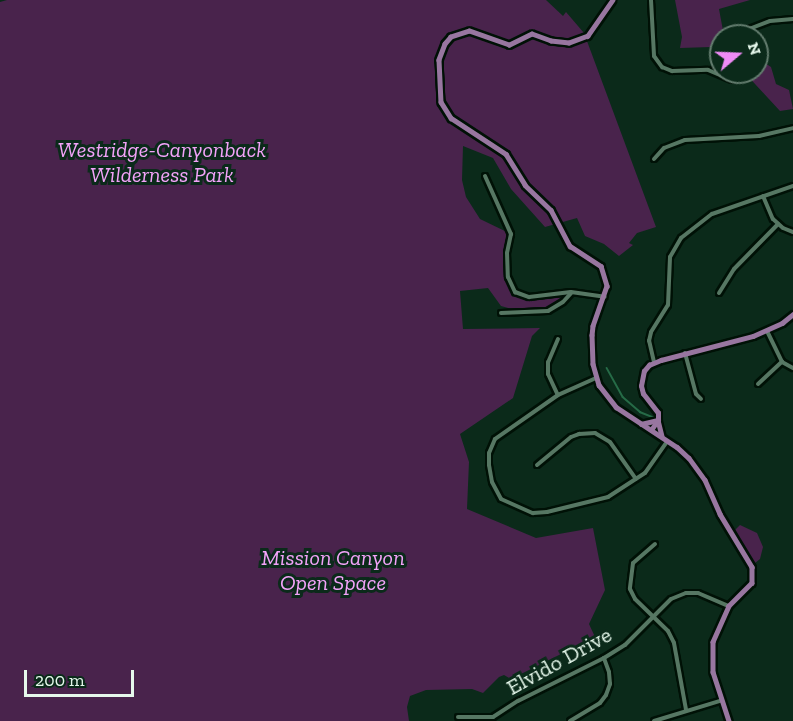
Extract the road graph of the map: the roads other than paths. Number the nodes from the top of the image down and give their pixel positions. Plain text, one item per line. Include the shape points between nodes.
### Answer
1 (613, 0) edge
2 (651, 0) edge
3 (793, 19) edge
4 (761, 24) edge
5 (709, 71) edge
6 (793, 128) edge
7 (654, 159) dead end
8 (485, 176) dead end
9 (793, 186) edge
10 (764, 196) junction
11 (778, 224) junction
12 (793, 232) edge
13 (571, 292) junction
14 (720, 293) dead end
15 (605, 297) junction
16 (501, 312) dead end
17 (793, 314) edge
18 (767, 331) junction
19 (558, 339) dead end
20 (685, 353) junction
21 (654, 362) junction
22 (782, 362) junction
23 (793, 368) edge
24 (596, 378) junction
25 (758, 384) dead end
26 (558, 395) junction
27 (701, 399) dead end
28 (658, 420) junction
29 (641, 424) junction
30 (651, 430) junction
31 (665, 439) junction
32 (537, 465) dead end
33 (636, 479) junction
34 (655, 544) dead end
35 (729, 606) junction
36 (652, 615) junction
37 (604, 658) junction
38 (720, 701) junction
39 (686, 710) junction
40 (458, 717) dead end
41 (570, 721) edge
42 (654, 721) edge
43 (729, 721) edge

1 - 15 main road via 583,38 569,43 529,34 509,45 469,32 451,37 439,60 443,108 451,118 511,159 521,179 551,210 570,246 601,266 607,279
2 - 5 street via 656,61 672,70
3 - 4 street
6 - 7 street via 759,136 685,140 664,148
8 - 13 street via 511,234 508,277 515,292 529,297
9 - 10 street
10 - 11 street via 769,213
10 - 21 street via 712,214 688,230 676,244 669,264 668,305 649,341
11 - 12 street
11 - 14 street via 734,268
13 - 15 street
13 - 16 street via 548,311
15 - 24 main road via 593,326
17 - 18 main road
18 - 20 main road
18 - 22 street
19 - 26 street via 548,362
20 - 21 main road
20 - 27 street via 696,394
21 - 28 main road via 644,371 641,386 657,411
22 - 23 street
22 - 25 street
24 - 26 street
24 - 29 main road via 609,400
26 - 33 street via 503,432 491,446 492,482 501,499 534,513 548,512 608,497
28 - 29 main road
28 - 30 main road
28 - 31 main road
29 - 30 main road
30 - 31 main road
31 - 33 street via 653,463
31 - 35 main road via 689,458 705,480 752,567 752,583
32 - 33 street via 571,437 595,433 610,442
34 - 36 street via 633,563 629,577 635,599
35 - 36 street, Elvido Drive via 709,596 686,593 671,599
35 - 38 main road via 718,629 712,657
36 - 37 street, Elvido Drive via 624,646
36 - 39 street via 674,643
37 - 40 street, Elvido Drive via 493,717
37 - 41 street via 610,684 606,695 600,704
38 - 39 street
38 - 43 main road
39 - 42 street

